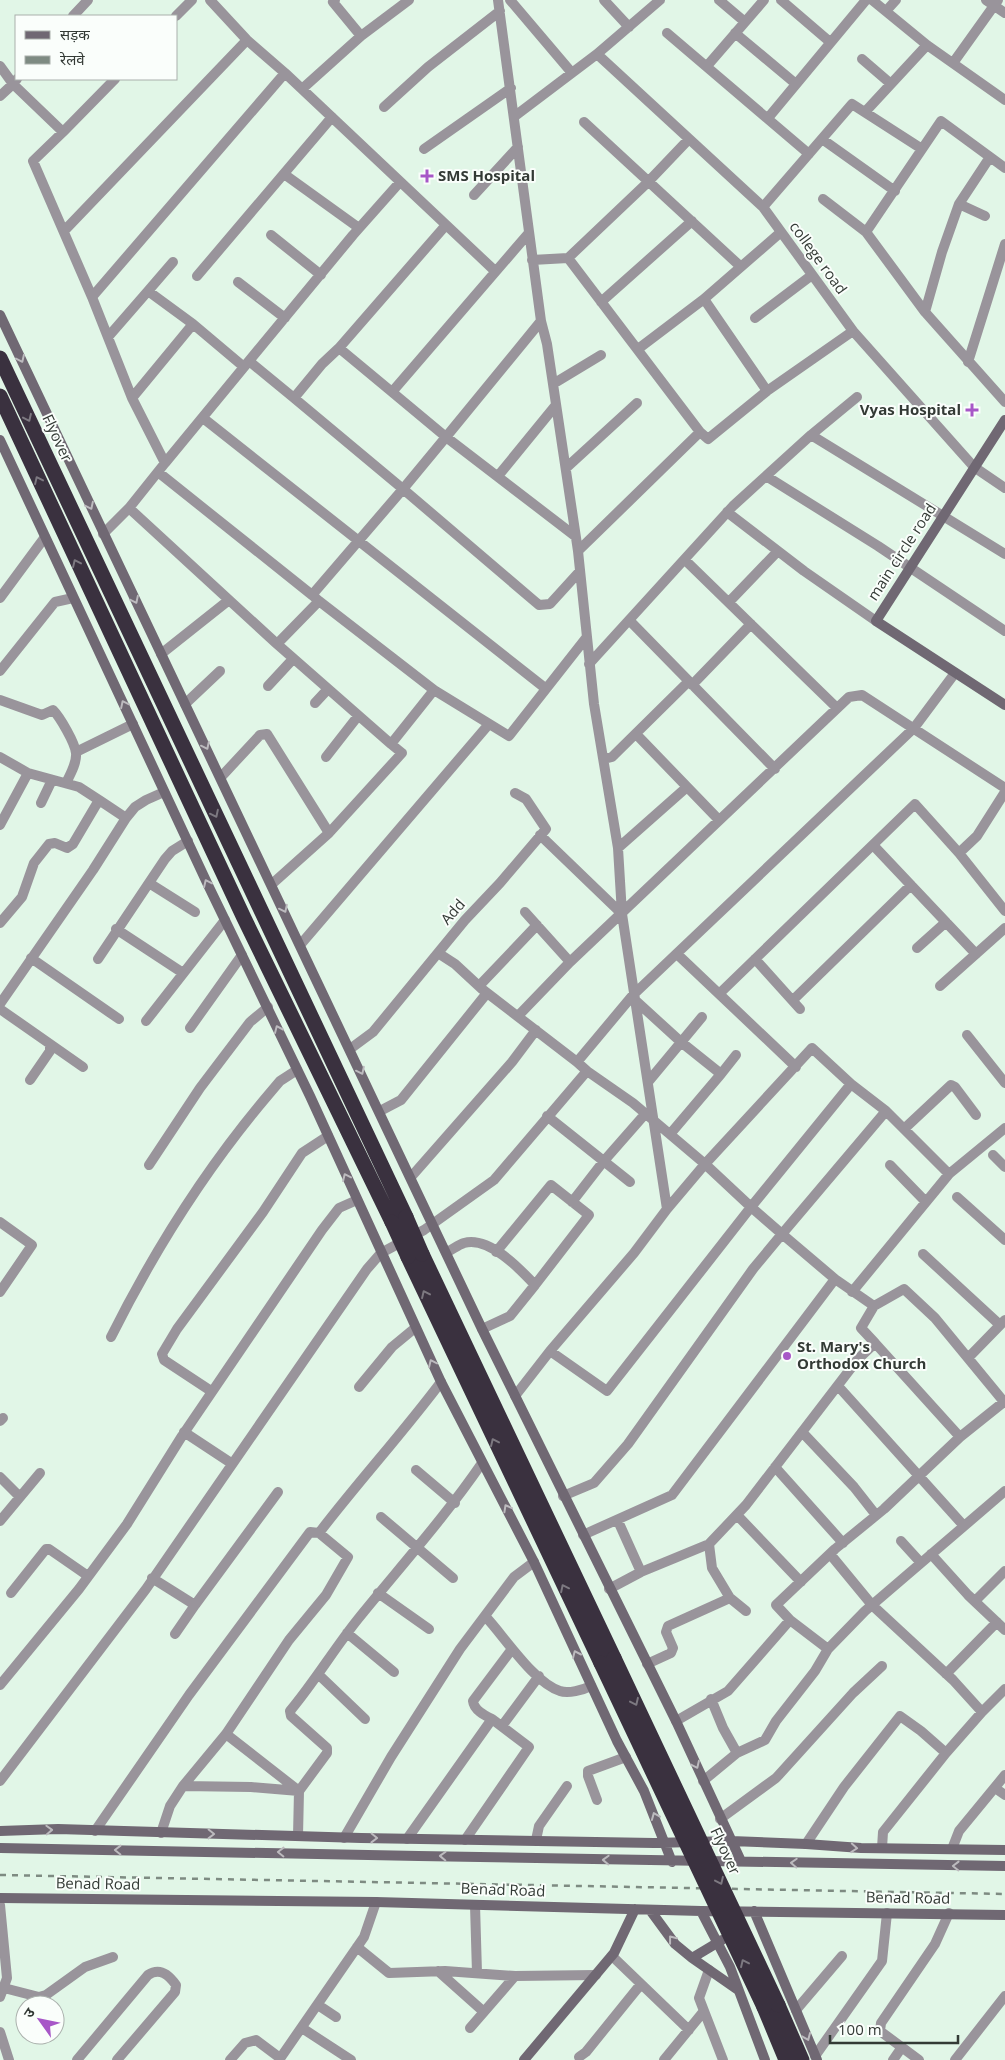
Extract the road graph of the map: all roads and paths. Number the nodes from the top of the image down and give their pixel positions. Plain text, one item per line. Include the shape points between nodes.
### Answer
1 (88, 0) edge
2 (192, 0) edge
3 (210, 0) edge
4 (410, 0) edge
5 (498, 0) edge
6 (510, 0) edge
7 (604, 0) edge
8 (660, 0) edge
9 (719, 0) edge
10 (764, 0) edge
11 (781, 0) edge
12 (866, 0) edge
13 (872, 0) edge
14 (896, 0) edge
15 (333, 1) edge
16 (993, 2) edge
17 (500, 11) junction
18 (886, 11) junction
19 (1005, 13) edge
20 (74, 15) edge
21 (177, 15) edge
22 (745, 22) junction
23 (629, 27) junction
24 (667, 32) dead end
25 (735, 33) junction
26 (361, 36) junction
27 (247, 40) junction
28 (830, 42) junction
29 (927, 45) junction
30 (597, 54) junction
31 (862, 59) dead end
32 (953, 62) junction
33 (0, 66) edge
34 (707, 66) junction
35 (285, 72) junction
36 (572, 73) junction
37 (114, 80) edge
38 (15, 81) edge
39 (796, 84) junction
40 (891, 84) junction
41 (302, 88) junction
42 (511, 88) junction
43 (0, 96) edge
44 (1005, 100) edge
45 (384, 107) dead end
46 (865, 112) junction
47 (514, 116) junction
48 (332, 117) junction
49 (768, 118) junction
50 (584, 122) dead end
51 (63, 132) junction
52 (688, 139) junction
53 (822, 139) junction
54 (518, 147) junction
55 (424, 149) dead end
56 (922, 149) junction
57 (809, 154) junction
58 (990, 157) junction
59 (1005, 168) edge
60 (284, 174) junction
61 (400, 182) junction
62 (648, 182) junction
63 (895, 191) junction
64 (474, 195) dead end
65 (823, 199) dead end
66 (959, 204) junction
67 (762, 208) junction
68 (985, 216) dead end
69 (692, 221) junction
70 (446, 225) junction
71 (359, 228) junction
72 (64, 231) junction
73 (781, 232) junction
74 (866, 232) junction
75 (528, 234) junction
76 (271, 236) dead end
77 (1005, 244) edge
78 (568, 258) junction
79 (532, 260) junction
80 (173, 262) dead end
81 (740, 266) junction
82 (495, 271) junction
83 (321, 275) junction
84 (812, 275) junction
85 (197, 276) dead end
86 (238, 282) dead end
87 (148, 291) junction
88 (92, 297) junction
89 (704, 299) junction
90 (601, 302) junction
91 (925, 312) junction
92 (0, 315) edge
93 (285, 318) junction
94 (755, 318) dead end
95 (540, 321) junction
96 (193, 324) junction
97 (853, 331) junction
98 (108, 337) junction
99 (338, 348) junction
100 (638, 349) junction
101 (601, 355) dead end
102 (0, 358) edge
103 (968, 362) junction
104 (247, 364) junction
105 (553, 384) junction
106 (767, 391) junction
107 (392, 392) junction
108 (0, 396) edge
109 (857, 397) dead end
110 (132, 398) junction
111 (294, 398) junction
112 (1005, 402) edge
113 (637, 403) dead end
114 (556, 405) junction
115 (203, 418) junction
116 (1005, 420) edge
117 (700, 432) junction
118 (811, 435) junction
119 (446, 437) junction
120 (0, 440) edge
121 (165, 463) junction
122 (974, 467) junction
123 (566, 468) junction
124 (158, 472) junction
125 (498, 476) junction
126 (766, 476) junction
127 (1005, 488) edge
128 (403, 489) junction
129 (129, 508) junction
130 (728, 512) junction
131 (942, 517) junction
132 (103, 534) junction
133 (575, 536) junction
134 (45, 537) junction
135 (359, 542) junction
136 (778, 551) junction
137 (578, 552) junction
138 (1005, 554) edge
139 (685, 560) junction
140 (910, 568) junction
141 (580, 571) junction
142 (0, 598) edge
143 (73, 598) junction
144 (315, 598) junction
145 (229, 600) junction
146 (729, 602) junction
147 (630, 621) junction
148 (876, 621) junction
149 (751, 624) junction
150 (1005, 631) edge
151 (586, 638) junction
152 (277, 644) junction
153 (161, 654) junction
154 (293, 659) junction
155 (589, 664) junction
156 (0, 671) edge
157 (220, 671) dead end
158 (955, 673) junction
159 (691, 683) junction
160 (268, 686) dead end
161 (545, 688) junction
162 (328, 689) junction
163 (434, 690) junction
164 (0, 700) edge
165 (315, 703) dead end
166 (185, 704) junction
167 (1005, 705) edge
168 (837, 708) junction
169 (358, 716) junction
170 (133, 724) junction
171 (489, 724) junction
172 (914, 728) junction
173 (636, 734) junction
174 (390, 744) junction
175 (76, 752) junction
176 (0, 757) edge
177 (326, 757) dead end
178 (604, 759) junction
179 (774, 769) junction
180 (28, 773) junction
181 (221, 777) junction
182 (52, 780) junction
183 (66, 784) junction
184 (687, 787) junction
185 (1005, 788) edge
186 (164, 792) junction
187 (1005, 792) edge
188 (516, 793) dead end
189 (99, 800) junction
190 (41, 803) dead end
191 (2, 818) edge
192 (126, 818) junction
193 (719, 820) junction
194 (329, 832) junction
195 (540, 835) junction
196 (188, 841) junction
197 (873, 845) junction
198 (618, 848) junction
199 (959, 853) junction
200 (149, 883) junction
201 (272, 884) junction
202 (911, 885) junction
203 (1003, 904) edge
204 (195, 912) dead end
205 (525, 912) dead end
206 (622, 914) junction
207 (225, 920) junction
208 (946, 922) junction
209 (0, 923) edge
210 (537, 925) junction
211 (1005, 928) edge
212 (116, 929) junction
213 (301, 944) junction
214 (917, 948) dead end
215 (438, 953) junction
216 (677, 954) junction
217 (976, 954) junction
218 (242, 956) junction
219 (31, 958) junction
220 (98, 959) dead end
221 (755, 959) junction
222 (570, 962) junction
223 (183, 973) junction
224 (479, 986) junction
225 (940, 986) dead end
226 (487, 993) junction
227 (719, 994) junction
228 (635, 998) junction
229 (793, 1000) junction
230 (0, 1004) edge
231 (268, 1007) junction
232 (0, 1009) edge
233 (800, 1009) dead end
234 (518, 1016) junction
235 (702, 1017) dead end
236 (119, 1019) dead end
237 (146, 1020) dead end
238 (190, 1028) dead end
239 (536, 1030) junction
240 (967, 1036) dead end
241 (681, 1042) junction
242 (50, 1044) junction
243 (350, 1049) junction
244 (736, 1055) dead end
245 (577, 1062) junction
246 (83, 1067) dead end
247 (796, 1067) junction
248 (297, 1070) junction
249 (587, 1071) junction
250 (721, 1074) junction
251 (30, 1080) dead end
252 (648, 1082) junction
253 (851, 1084) junction
254 (1005, 1084) edge
255 (380, 1111) junction
256 (886, 1111) junction
257 (649, 1115) junction
258 (976, 1115) dead end
259 (547, 1116) junction
260 (1005, 1128) edge
261 (904, 1129) junction
262 (670, 1132) junction
263 (328, 1136) junction
264 (993, 1154) dead end
265 (603, 1162) junction
266 (705, 1164) junction
267 (149, 1165) dead end
268 (890, 1165) dead end
269 (1005, 1166) edge
270 (949, 1174) junction
271 (411, 1177) junction
272 (630, 1182) dead end
273 (957, 1197) dead end
274 (357, 1200) junction
275 (925, 1201) junction
276 (572, 1202) junction
277 (751, 1207) junction
278 (667, 1209) junction
279 (399, 1219) junction
280 (0, 1222) edge
281 (433, 1224) junction
282 (782, 1234) junction
283 (1005, 1240) edge
284 (447, 1252) junction
285 (496, 1252) junction
286 (381, 1253) junction
287 (923, 1254) dead end
288 (835, 1279) junction
289 (535, 1285) junction
290 (1, 1287) edge
291 (852, 1292) junction
292 (874, 1306) junction
293 (1003, 1322) edge
294 (415, 1328) junction
295 (482, 1329) junction
296 (111, 1337) dead end
297 (874, 1343) junction
298 (550, 1352) junction
299 (968, 1358) junction
300 (441, 1382) junction
301 (359, 1386) dead end
302 (838, 1386) junction
303 (212, 1391) junction
304 (515, 1396) junction
305 (1005, 1402) edge
306 (184, 1432) junction
307 (802, 1432) junction
308 (960, 1437) junction
309 (231, 1463) junction
310 (482, 1463) junction
311 (775, 1467) junction
312 (416, 1470) dead end
313 (40, 1473) dead end
314 (918, 1476) junction
315 (0, 1477) edge
316 (1005, 1491) edge
317 (278, 1492) dead end
318 (563, 1496) junction
319 (20, 1497) junction
320 (455, 1503) junction
321 (737, 1515) junction
322 (876, 1515) junction
323 (381, 1517) dead end
324 (0, 1521) edge
325 (618, 1521) junction
326 (964, 1526) junction
327 (319, 1533) junction
328 (583, 1535) junction
329 (901, 1541) dead end
330 (843, 1543) junction
331 (709, 1544) junction
332 (416, 1546) junction
333 (830, 1554) junction
334 (931, 1554) junction
335 (534, 1562) junction
336 (921, 1563) junction
337 (1005, 1571) edge
338 (641, 1572) junction
339 (88, 1576) junction
340 (152, 1578) junction
341 (453, 1578) dead end
342 (801, 1582) junction
343 (609, 1588) junction
344 (11, 1593) dead end
345 (378, 1593) junction
346 (730, 1598) junction
347 (975, 1601) junction
348 (195, 1605) junction
349 (872, 1605) junction
350 (746, 1611) dead end
351 (485, 1616) junction
352 (790, 1620) junction
353 (997, 1622) junction
354 (429, 1629) dead end
355 (1005, 1630) edge
356 (347, 1633) junction
357 (174, 1634) dead end
358 (512, 1649) junction
359 (828, 1650) junction
360 (608, 1661) junction
361 (647, 1664) junction
362 (882, 1666) dead end
363 (394, 1672) dead end
364 (946, 1674) junction
365 (319, 1675) junction
366 (539, 1676) junction
367 (0, 1685) edge
368 (591, 1686) junction
369 (1005, 1690) edge
370 (711, 1699) junction
371 (982, 1712) junction
372 (364, 1719) dead end
373 (492, 1719) junction
374 (676, 1720) junction
375 (502, 1726) junction
376 (226, 1734) junction
377 (737, 1753) junction
378 (946, 1753) junction
379 (626, 1757) junction
380 (1005, 1775) edge
381 (0, 1781) edge
382 (703, 1781) junction
383 (183, 1786) junction
384 (567, 1786) dead end
385 (995, 1788) junction
386 (299, 1791) junction
387 (1005, 1795) edge
388 (597, 1800) dead end
389 (720, 1819) junction
390 (0, 1831) edge
391 (95, 1831) junction
392 (161, 1832) junction
393 (298, 1836) junction
394 (344, 1838) junction
395 (407, 1839) junction
396 (465, 1840) junction
397 (536, 1840) junction
398 (731, 1841) junction
399 (666, 1843) junction
400 (806, 1844) junction
401 (0, 1848) edge
402 (882, 1848) junction
403 (952, 1849) junction
404 (1005, 1850) edge
405 (741, 1861) junction
406 (672, 1862) junction
407 (1005, 1866) edge
408 (0, 1898) edge
409 (376, 1902) junction
410 (0, 1905) edge
411 (475, 1905) junction
412 (635, 1909) junction
413 (650, 1910) junction
414 (702, 1911) junction
415 (754, 1911) junction
416 (887, 1912) junction
417 (949, 1913) junction
418 (1005, 1915) edge
419 (1, 1939) edge
420 (718, 1944) junction
421 (357, 1947) junction
422 (612, 1956) junction
423 (842, 1956) dead end
424 (113, 1957) dead end
425 (692, 1958) junction
426 (710, 1970) junction
427 (438, 1971) junction
428 (477, 1973) junction
429 (596, 1975) junction
430 (515, 1976) junction
431 (641, 1984) junction
432 (738, 1990) junction
433 (2, 1993) edge
434 (1005, 1996) edge
435 (318, 2005) junction
436 (796, 2010) junction
437 (704, 2011) junction
438 (484, 2012) junction
439 (336, 2016) dead end
440 (302, 2028) junction
441 (470, 2028) dead end
442 (689, 2030) junction
443 (0, 2032) edge
444 (902, 2047) junction
445 (578, 2057) dead end
446 (279, 2059) edge
447 (811, 2059) edge
448 (9, 2060) edge
449 (77, 2060) edge
450 (118, 2060) edge
451 (230, 2060) edge
452 (351, 2060) edge
453 (524, 2060) edge
454 (664, 2060) edge
455 (723, 2060) edge
456 (765, 2060) edge
457 (786, 2060) edge
458 (893, 2060) edge
459 (919, 2060) edge
460 (955, 2060) edge

1 - 20 street
2 - 21 street
3 - 27 street
4 - 26 street
5 - 17 street
6 - 36 street
7 - 23 street
8 - 23 street
9 - 22 street
10 - 22 street
11 - 28 street
12 - 28 street
13 - 18 street
14 - 18 street
15 - 26 street
16 - 19 street
16 - 32 street
17 - 42 street
17 - 45 street via 428,67
18 - 29 street
22 - 25 street
23 - 30 street
24 - 34 street
25 - 34 street
25 - 39 street
26 - 41 street
27 - 35 street
27 - 72 street
28 - 39 street
29 - 32 street
29 - 40 street
30 - 36 street
30 - 52 street, college road
31 - 40 street
32 - 44 street
33 - 38 street
34 - 49 street
35 - 41 street
35 - 88 street
36 - 47 street
37 - 51 street
38 - 43 street
38 - 51 street
39 - 49 street
40 - 46 street
41 - 48 street
42 - 47 street
42 - 55 street
46 - 53 street via 852,104 848,106
46 - 56 street
47 - 54 street
48 - 60 street
48 - 61 street
49 - 57 street
50 - 62 street
51 - 72 street via 33,162
52 - 62 street
52 - 67 street, college road
53 - 57 street
53 - 63 street
54 - 64 street
54 - 75 street
56 - 58 street via 941,122
56 - 63 street
57 - 67 street
58 - 59 street
58 - 66 street
60 - 71 street
60 - 85 street
61 - 70 street
61 - 71 street
62 - 69 street
62 - 78 street
63 - 74 street
65 - 74 street
66 - 68 street
66 - 91 street
67 - 73 street, college road
69 - 81 street
69 - 90 street
70 - 82 street
70 - 99 street
71 - 83 street
72 - 88 street
73 - 81 street
73 - 84 street, college road
74 - 91 street
75 - 79 street
75 - 82 street
76 - 83 street
77 - 103 street
78 - 79 street
78 - 90 street
79 - 95 street
80 - 87 street
81 - 89 street
82 - 107 street
83 - 93 street
84 - 94 street
84 - 97 street, college road
86 - 93 street
87 - 96 street
87 - 98 street
88 - 98 street
89 - 100 street
89 - 106 street
90 - 100 street
91 - 103 street
92 -> 132 main road
93 - 104 street
95 - 105 street
95 - 119 street
96 - 104 street
96 - 110 street
97 - 106 street
97 - 122 street, college road
98 - 110 street
99 - 107 street
99 - 111 street
100 - 117 street
101 - 105 street
102 -> 279 highway, Flyover
103 - 112 street
104 - 111 street
104 - 115 street
105 - 114 street
106 - 117 street via 708,439
107 - 119 street
279 -> 108 highway via 66,541
109 - 118 street
110 - 121 street
111 - 128 street
113 - 123 street
114 - 123 street
114 - 125 street
115 - 121 street
115 - 135 street
116 - 122 main road, main circle road
117 - 137 street
118 - 126 street
118 - 131 street
119 - 125 street
119 - 128 street
120 - 134 main road
121 - 124 street
122 - 127 street, college road
122 - 131 main road, main circle road
123 - 133 street
124 - 129 street
124 - 144 street
125 - 133 street
126 - 130 street
126 - 140 street
128 - 135 street
128 - 141 street via 539,605 550,604
129 - 132 street
129 - 145 street
130 - 136 street
130 - 139 street
131 - 138 street
131 - 140 main road, main circle road
132 -> 153 main road
133 - 137 street
134 - 142 street
134 - 143 main road
135 - 144 street
135 - 161 street
136 - 146 street
136 - 148 street
137 - 141 street
139 - 146 street
139 - 147 street
140 - 148 main road, main circle road
140 - 150 street
141 - 151 street
143 - 156 street via 55,602
170 -> 143 main road
144 - 152 street
144 - 163 street
145 - 152 street
145 - 153 street
146 - 149 street
147 - 155 street
147 - 159 street
148 - 158 main road, main circle road
149 - 159 street
149 - 168 street
151 - 155 street
151 - 161 street
152 - 154 street
153 - 166 main road
154 - 160 street
154 - 162 street
155 - 178 street
157 - 166 street
158 - 167 main road, main circle road
158 - 172 street
159 - 173 street
159 - 179 street
161 - 171 street via 509,736
162 - 165 street
162 - 169 street
163 - 171 street
163 - 174 street
164 - 175 street via 42,714 52,710 59,716
166 -> 181 main road
168 - 172 street via 849,697 862,694
168 - 179 street
169 - 174 street
169 - 177 street
170 - 175 street
170 - 186 main road
171 - 213 street
172 - 185 street
172 - 216 street
173 - 178 street via 612,757
173 - 184 street
174 - 194 street via 402,754
175 - 183 street
176 - 180 street
178 - 198 street
179 - 193 street
180 - 182 street
180 - 191 street
181 - 194 street via 260,735 267,734
181 - 201 main road
182 - 183 street
182 - 190 street
183 - 189 street via 80,787
184 - 193 street
184 - 198 street
186 - 192 street via 140,803
186 - 196 main road
187 - 199 street via 976,836
188 - 195 street via 526,799 543,822 546,828
189 - 192 street
189 - 209 street via 73,844 67,848 49,844 34,863 22,897
192 - 219 street
193 - 206 street
194 - 201 street
195 - 206 street
195 - 215 street, Add
196 - 200 street via 172,851
207 -> 196 main road
197 - 199 street via 915,804
197 - 202 street
197 - 221 street
198 - 206 street
199 - 203 street
200 - 204 street
200 - 212 street
201 -> 213 main road
202 - 208 street
202 - 229 street
205 - 210 street
206 - 222 street
206 - 228 street
207 - 218 main road
207 - 223 street
208 - 214 street
208 - 217 street
210 - 222 street
210 - 224 street
211 - 217 street
212 - 220 street
212 - 223 street
213 - 243 main road
215 - 224 street
215 - 243 street, Add via 372,1032
216 - 227 street
216 - 228 street
217 - 225 street
218 - 231 main road
218 - 238 street
219 - 230 street
219 - 236 street
221 - 227 street
221 - 229 street
222 - 234 street
223 - 237 street
224 - 226 street
226 - 234 street
226 - 255 street via 401,1100
227 - 247 street
228 - 241 street
228 - 245 street
228 - 252 street
229 - 233 street
248 -> 231 main road
231 - 267 street via 250,1022 200,1088
232 - 242 street
234 - 239 street
235 - 241 street
239 - 245 street
239 - 271 street
240 - 254 street
241 - 250 street
241 - 252 street
242 - 246 street
242 - 251 street via 50,1051
243 -> 255 main road
244 - 250 street
245 - 249 street
247 - 253 street via 812,1048
247 - 266 street
248 - 263 main road
248 - 296 street via 268,1094 205,1178 152,1257
249 - 257 street
249 - 259 street
250 - 262 street
252 - 257 street
253 - 256 street
253 - 277 street
255 - 271 main road
256 - 261 street
256 - 282 street
257 - 262 street
257 - 265 street
257 - 278 street
258 - 261 street via 951,1085
259 - 265 street
259 - 281 street via 494,1180
260 - 270 street
261 - 270 street
262 - 266 street
274 -> 263 main road
263 - 303 street via 302,1153 162,1354 164,1360
264 - 269 street
265 - 272 street
265 - 276 street
266 - 277 street
266 - 278 street
268 - 275 street
270 - 275 street
271 - 281 main road
273 - 283 street
274 - 286 main road
274 - 303 street via 339,1208 327,1223
275 - 291 street
276 - 285 street via 551,1185
276 - 289 street via 589,1214
277 - 282 street
277 - 298 street via 607,1391
278 - 298 street
279 - 360 highway, bridge
280 - 290 street via 32,1245
281 - 284 main road
281 - 286 street
282 - 288 street
282 - 318 street via 753,1269 628,1444 594,1483
284 - 285 street via 465,1243 484,1243
284 - 295 main road
285 - 289 street via 518,1267
286 - 294 main road
286 - 309 street
287 - 293 street
288 - 291 street
288 - 325 street via 672,1495
289 - 295 street via 510,1316
291 - 292 street
292 - 297 street via 861,1328
292 - 299 street via 904,1289 935,1318
293 - 299 street
300 -> 294 main road
294 - 301 street via 392,1347
295 - 304 main road
297 - 302 street
297 - 308 street
298 - 304 street
299 - 305 street
300 - 310 main road
300 - 327 street
302 - 307 street
302 - 314 street
303 - 306 street
304 - 318 main road
305 - 308 street
306 - 309 street
306 - 339 street via 126,1524
307 - 311 street
307 - 322 street
308 - 314 street
309 - 340 street
310 - 320 street
335 -> 310 main road
311 - 321 street
311 - 330 street
312 - 320 street
313 - 319 street
314 - 322 street
314 - 326 street
315 - 319 street
316 - 326 street
317 - 348 street
318 - 328 main road
319 - 324 street
320 - 332 street
321 - 331 street
321 - 342 street
322 - 330 street
323 - 332 street
325 - 328 street
325 - 338 street
326 - 334 street
327 - 376 street via 348,1557 326,1595 289,1640
327 - 391 street via 310,1532 189,1695
328 - 343 main road
329 - 336 street
330 - 333 street
331 - 338 street
331 - 346 street via 712,1568
332 - 341 street
332 - 345 street
333 - 342 street
333 - 349 street
334 - 336 street
334 - 347 street
335 - 351 street via 514,1577
368 -> 335 main road
336 - 349 street
337 - 347 street
338 - 343 street
339 - 344 street via 46,1549
339 - 367 street
340 - 348 street
340 - 381 street
342 - 352 street via 776,1605
343 - 361 main road
345 - 354 street
345 - 356 street
346 - 350 street
346 - 361 street via 668,1626 666,1632 673,1648 671,1653
347 - 353 street
348 - 357 street
349 - 359 street
349 - 364 street
351 - 358 street
351 - 394 street via 445,1671
352 - 359 street
352 - 370 street via 728,1691
353 - 355 street
353 - 364 street
356 - 363 street
356 - 365 street
358 - 366 street
358 - 373 street via 473,1701 478,1711
359 - 377 street via 765,1740
360 -> 447 highway, Flyover, bridge
457 -> 360 highway, Flyover, bridge
361 - 374 main road
362 - 389 street via 853,1693 776,1778
364 - 371 street
365 - 372 street
365 - 386 street via 290,1711 290,1716 326,1748 327,1753
366 - 368 street via 560,1691
366 - 375 street
368 - 379 main road
369 - 371 street
370 - 374 street
370 - 377 street
371 - 378 street
373 - 375 street
373 - 395 street
374 -> 382 main road
375 - 396 street via 529,1747
376 - 383 street
376 - 386 street
377 - 382 street
378 - 400 street via 900,1716 844,1787
378 - 402 street via 883,1832
379 - 388 street via 588,1771
399 -> 379 main road
380 - 385 street
382 - 389 main road
383 - 386 street
383 - 392 street via 170,1806
384 - 397 street via 539,1826
385 - 387 street
385 - 403 street via 959,1831
386 - 393 street
389 - 398 main road
390 -> 391 main road
391 - 392 main road
392 -> 393 main road
393 - 394 main road
394 -> 395 main road
395 - 396 main road
396 - 397 main road
397 - 399 main road
398 - 399 main road
398 - 400 main road
398 - 405 main road
399 - 406 main road
400 -> 402 main road
406 -> 401 main road
402 - 403 main road
403 - 404 main road
405 - 406 main road
407 -> 405 main road
408 - 409 main road, Benad Road
409 - 411 main road, Benad Road
409 - 421 street via 364,1937
410 - 419 street
411 - 412 main road, Benad Road
411 - 428 street
412 - 413 main road, Benad Road
412 - 422 main road
413 - 414 main road, Benad Road
425 -> 413 main road via 675,1944
414 - 415 main road, Benad Road
414 - 420 main road
415 - 416 main road, Benad Road
415 - 420 main road
415 - 436 main road
416 - 417 main road, Benad Road
416 - 447 street via 882,1960
417 - 418 main road, Benad Road
417 - 444 street via 935,1944 881,2023 880,2031
419 - 433 street via 7,1978
420 - 425 main road
420 - 432 main road
421 - 427 street via 389,1973
421 - 435 street
422 - 429 main road
422 - 431 street
423 - 436 street
424 - 433 street via 85,1967 46,1995
425 - 426 main road
426 - 432 main road
426 - 437 street via 699,1998
427 - 428 street
427 - 438 street
428 - 430 street
429 - 430 street
429 - 453 main road
430 - 438 street
431 - 442 street
431 - 445 street via 586,2052
432 - 456 main road
434 - 460 street
435 - 439 street
435 - 440 street
436 -> 447 main road
437 - 442 street
437 - 455 street
438 - 441 street
440 - 446 street
440 - 452 street
442 - 454 street
443 - 448 street
444 - 458 street
444 - 459 street
446 - 451 street via 256,2040 245,2043
449 - 450 street via 148,1975 153,1971 169,1976 176,1985 175,1992

